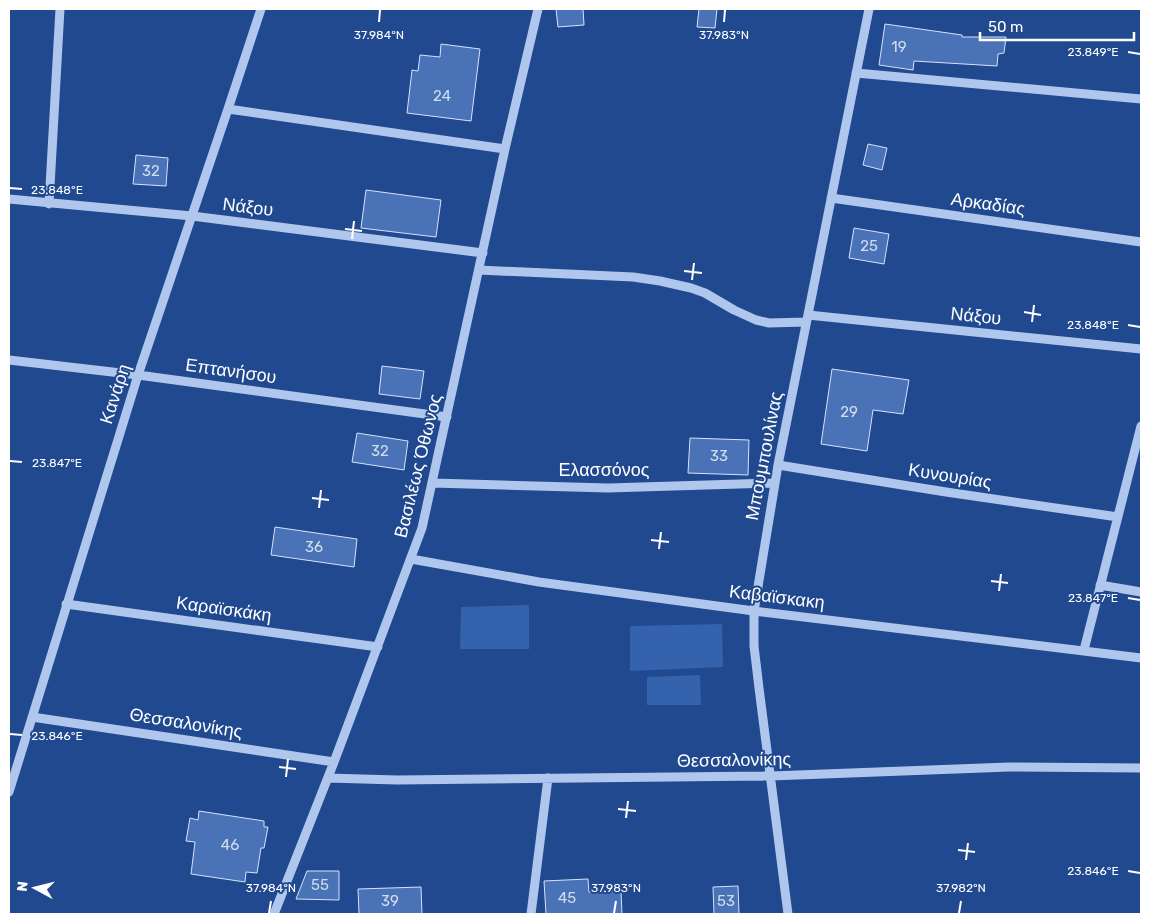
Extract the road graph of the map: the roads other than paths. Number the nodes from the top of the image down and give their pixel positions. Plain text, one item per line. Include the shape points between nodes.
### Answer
1 (60, 9) edge
2 (261, 9) edge
3 (538, 9) edge
4 (869, 9) edge
5 (856, 73) junction
6 (1141, 99) edge
7 (228, 109) junction
8 (505, 149) junction
9 (831, 198) junction
10 (9, 199) edge
11 (49, 204) junction
12 (192, 216) junction
13 (1141, 242) edge
14 (482, 253) junction
15 (479, 270) junction
16 (807, 319) junction
17 (1141, 349) edge
18 (9, 360) edge
19 (138, 374) junction
20 (448, 417) junction
21 (1141, 426) edge
22 (778, 464) junction
23 (433, 483) junction
24 (775, 483) junction
25 (1118, 517) junction
26 (411, 559) junction
27 (1100, 586) junction
28 (1141, 592) edge
29 (66, 604) junction
30 (754, 611) junction
31 (378, 647) junction
32 (1084, 650) junction
33 (1141, 658) edge
34 (32, 717) junction
35 (334, 762) junction
36 (1141, 768) edge
37 (12, 771) edge
38 (771, 776) junction
39 (328, 778) junction
40 (548, 778) junction
41 (9, 792) edge
42 (274, 914) edge
43 (531, 914) edge
44 (788, 914) edge

1 - 11 street
2 - 7 street, Κανάρη
3 - 8 street, Βασιλέως Όθωνος
4 - 5 street, Μπουμπουλίνας
5 - 6 street
5 - 9 street, Μπουμπουλίνας
7 - 8 street
7 - 12 street, Κανάρη
8 - 14 street, Βασιλέως Όθωνος
9 - 13 street, Αρκαδίας
9 - 16 street, Μπουμπουλίνας
10 - 11 street, Νάξου
11 - 12 street, Νάξου
12 - 14 street, Νάξου
12 - 19 street, Κανάρη
14 - 15 street, Βασιλέως Όθωνος
15 - 16 street, Νάξου via 633,277 691,288 756,320
15 - 20 street, Βασιλέως Όθωνος
16 - 17 street, Νάξου
16 - 22 street, Μπουμπουλίνας
18 - 19 street, Επτανήσου
19 - 20 street, Επτανήσου
19 - 29 street, Κανάρη
20 - 23 street, Βασιλέως Όθωνος
21 - 25 street
22 - 24 street, Μπουμπουλίνας
22 - 25 street, Κυνουρίας
23 - 24 street, Ελασσόνος via 608,488
23 - 26 street, Βασιλέως Όθωνος
24 - 30 street, Μπουμπουλίνας
25 - 27 street
26 - 30 street, Καβαϊσκακη via 539,582
26 - 31 street, Βασιλέως Όθωνος
27 - 28 street
27 - 32 street
29 - 31 street, Καραϊσκάκη
29 - 34 street, Κανάρη
30 - 32 street, Καβαϊσκακη
30 - 38 street, Μπουμπουλίνας via 754,646
31 - 35 street, Βασιλέως Όθωνος
32 - 33 street, Καβαϊσκακη
34 - 35 street, Θεσσαλονίκης
34 - 37 street, Κανάρη
35 - 39 street, Βασιλέως Όθωνος
36 - 38 street, Θεσσαλονίκης via 1010,767
37 - 41 street, Κανάρη
38 - 40 street, Θεσσαλονίκης
38 - 44 street, Μπουμπουλίνας
39 - 40 street, Θεσσαλονίκης
39 - 42 street, Βασιλέως Όθωνος
40 - 43 street

